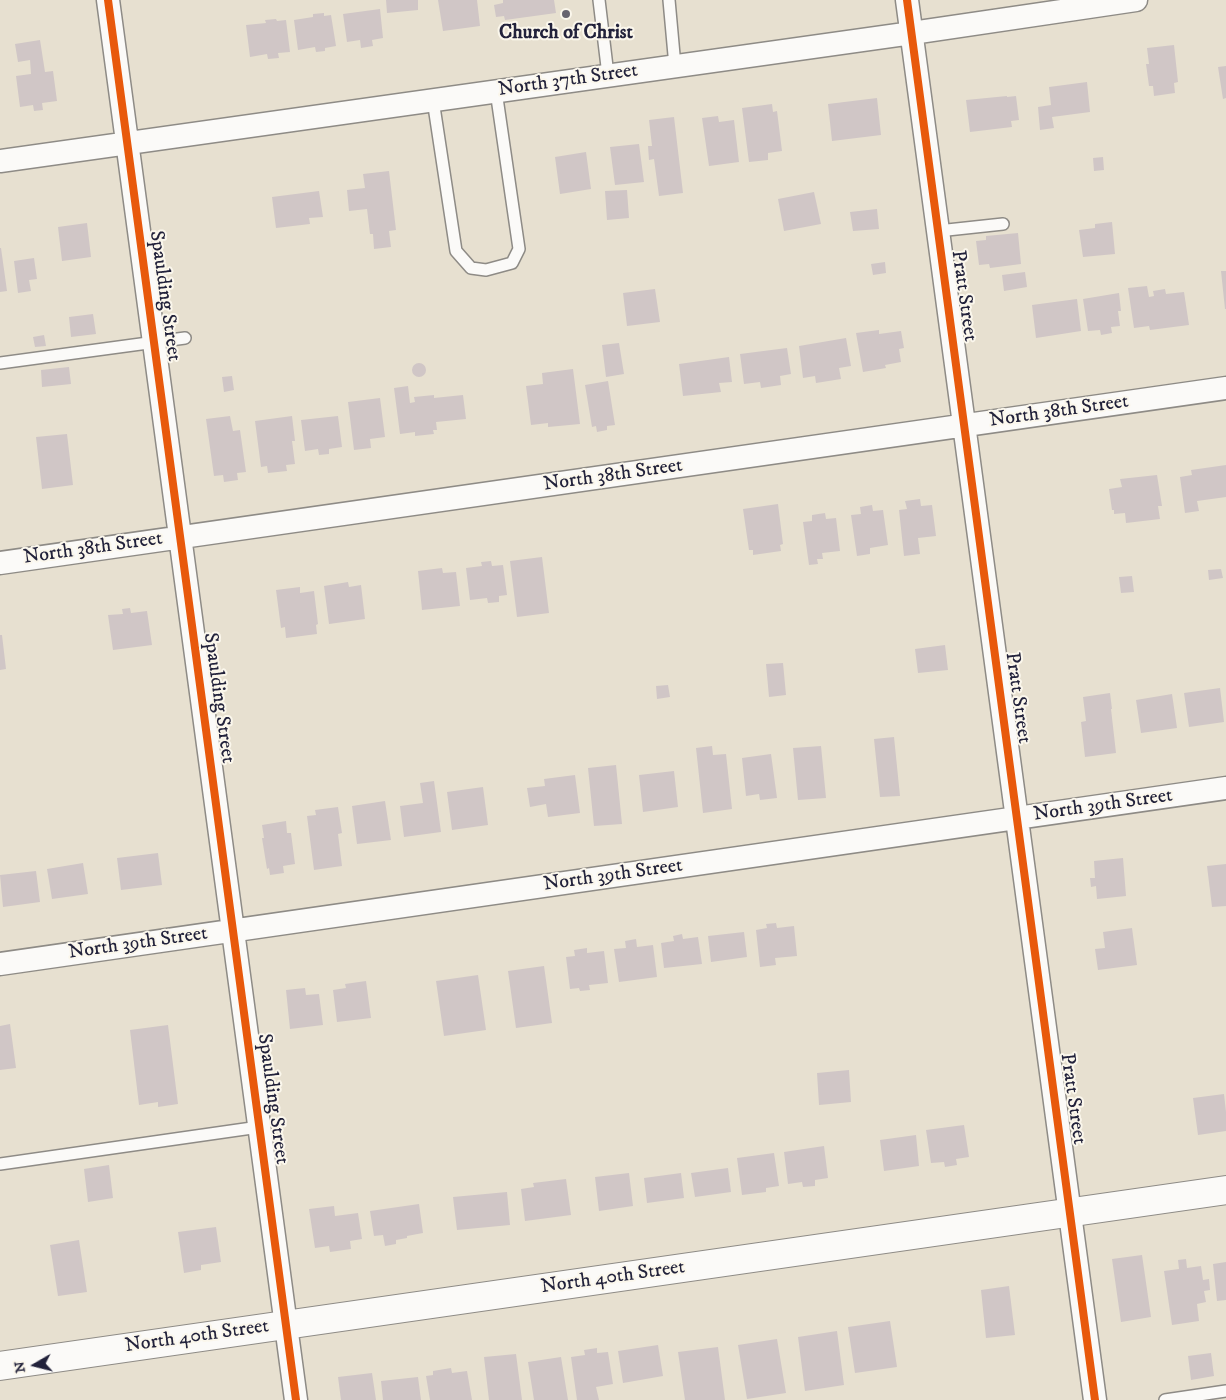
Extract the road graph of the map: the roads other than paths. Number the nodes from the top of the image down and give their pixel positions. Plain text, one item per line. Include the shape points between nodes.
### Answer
1 (108, 0) edge
2 (598, 0) edge
3 (669, 0) edge
4 (907, 0) edge
5 (1136, 0) edge
6 (912, 33) junction
7 (675, 66) junction
8 (608, 76) junction
9 (496, 91) junction
10 (433, 100) junction
11 (127, 143) junction
12 (0, 161) edge
13 (1002, 224) dead end
14 (938, 231) junction
15 (185, 338) dead end
16 (154, 342) junction
17 (0, 363) edge
18 (1226, 388) edge
19 (964, 426) junction
20 (180, 537) junction
21 (0, 563) edge
22 (1226, 788) edge
23 (1017, 818) junction
24 (233, 931) junction
25 (0, 964) edge
26 (259, 1127) junction
27 (0, 1164) edge
28 (1226, 1190) edge
29 (1071, 1212) junction
30 (286, 1324) junction
31 (0, 1366) edge
32 (1226, 1391) edge
33 (296, 1400) edge
34 (1096, 1400) edge
35 (1165, 1400) edge

1 - 11 street, Spaulding Street
2 - 8 lane
3 - 7 lane
4 - 6 street, Pratt Street
5 - 6 street, North 37th Street
6 - 7 street, North 37th Street
6 - 14 street, Pratt Street
7 - 8 street, North 37th Street
8 - 9 street, North 37th Street
9 - 10 street, North 37th Street
9 - 10 lane via 519,249 512,263 486,270 470,268 456,251
10 - 11 street, North 37th Street
11 - 12 street, North 37th Street
11 - 16 street, Spaulding Street
13 - 14 lane
14 - 19 street, Pratt Street
15 - 16 lane
16 - 17 lane
16 - 20 street, Spaulding Street
18 - 19 street, North 38th Street
19 - 20 street, North 38th Street
19 - 23 street, Pratt Street
20 - 21 street, North 38th Street
20 - 24 street, Spaulding Street
22 - 23 street, North 39th Street
23 - 24 street, North 39th Street
23 - 29 street, Pratt Street
24 - 25 street, North 39th Street
24 - 26 street, Spaulding Street
26 - 27 lane
26 - 30 street, Spaulding Street
28 - 29 street, North 40th Street
29 - 30 street, North 40th Street
29 - 34 street, Pratt Street
30 - 31 street, North 40th Street
30 - 33 street, Spaulding Street
32 - 35 lane

